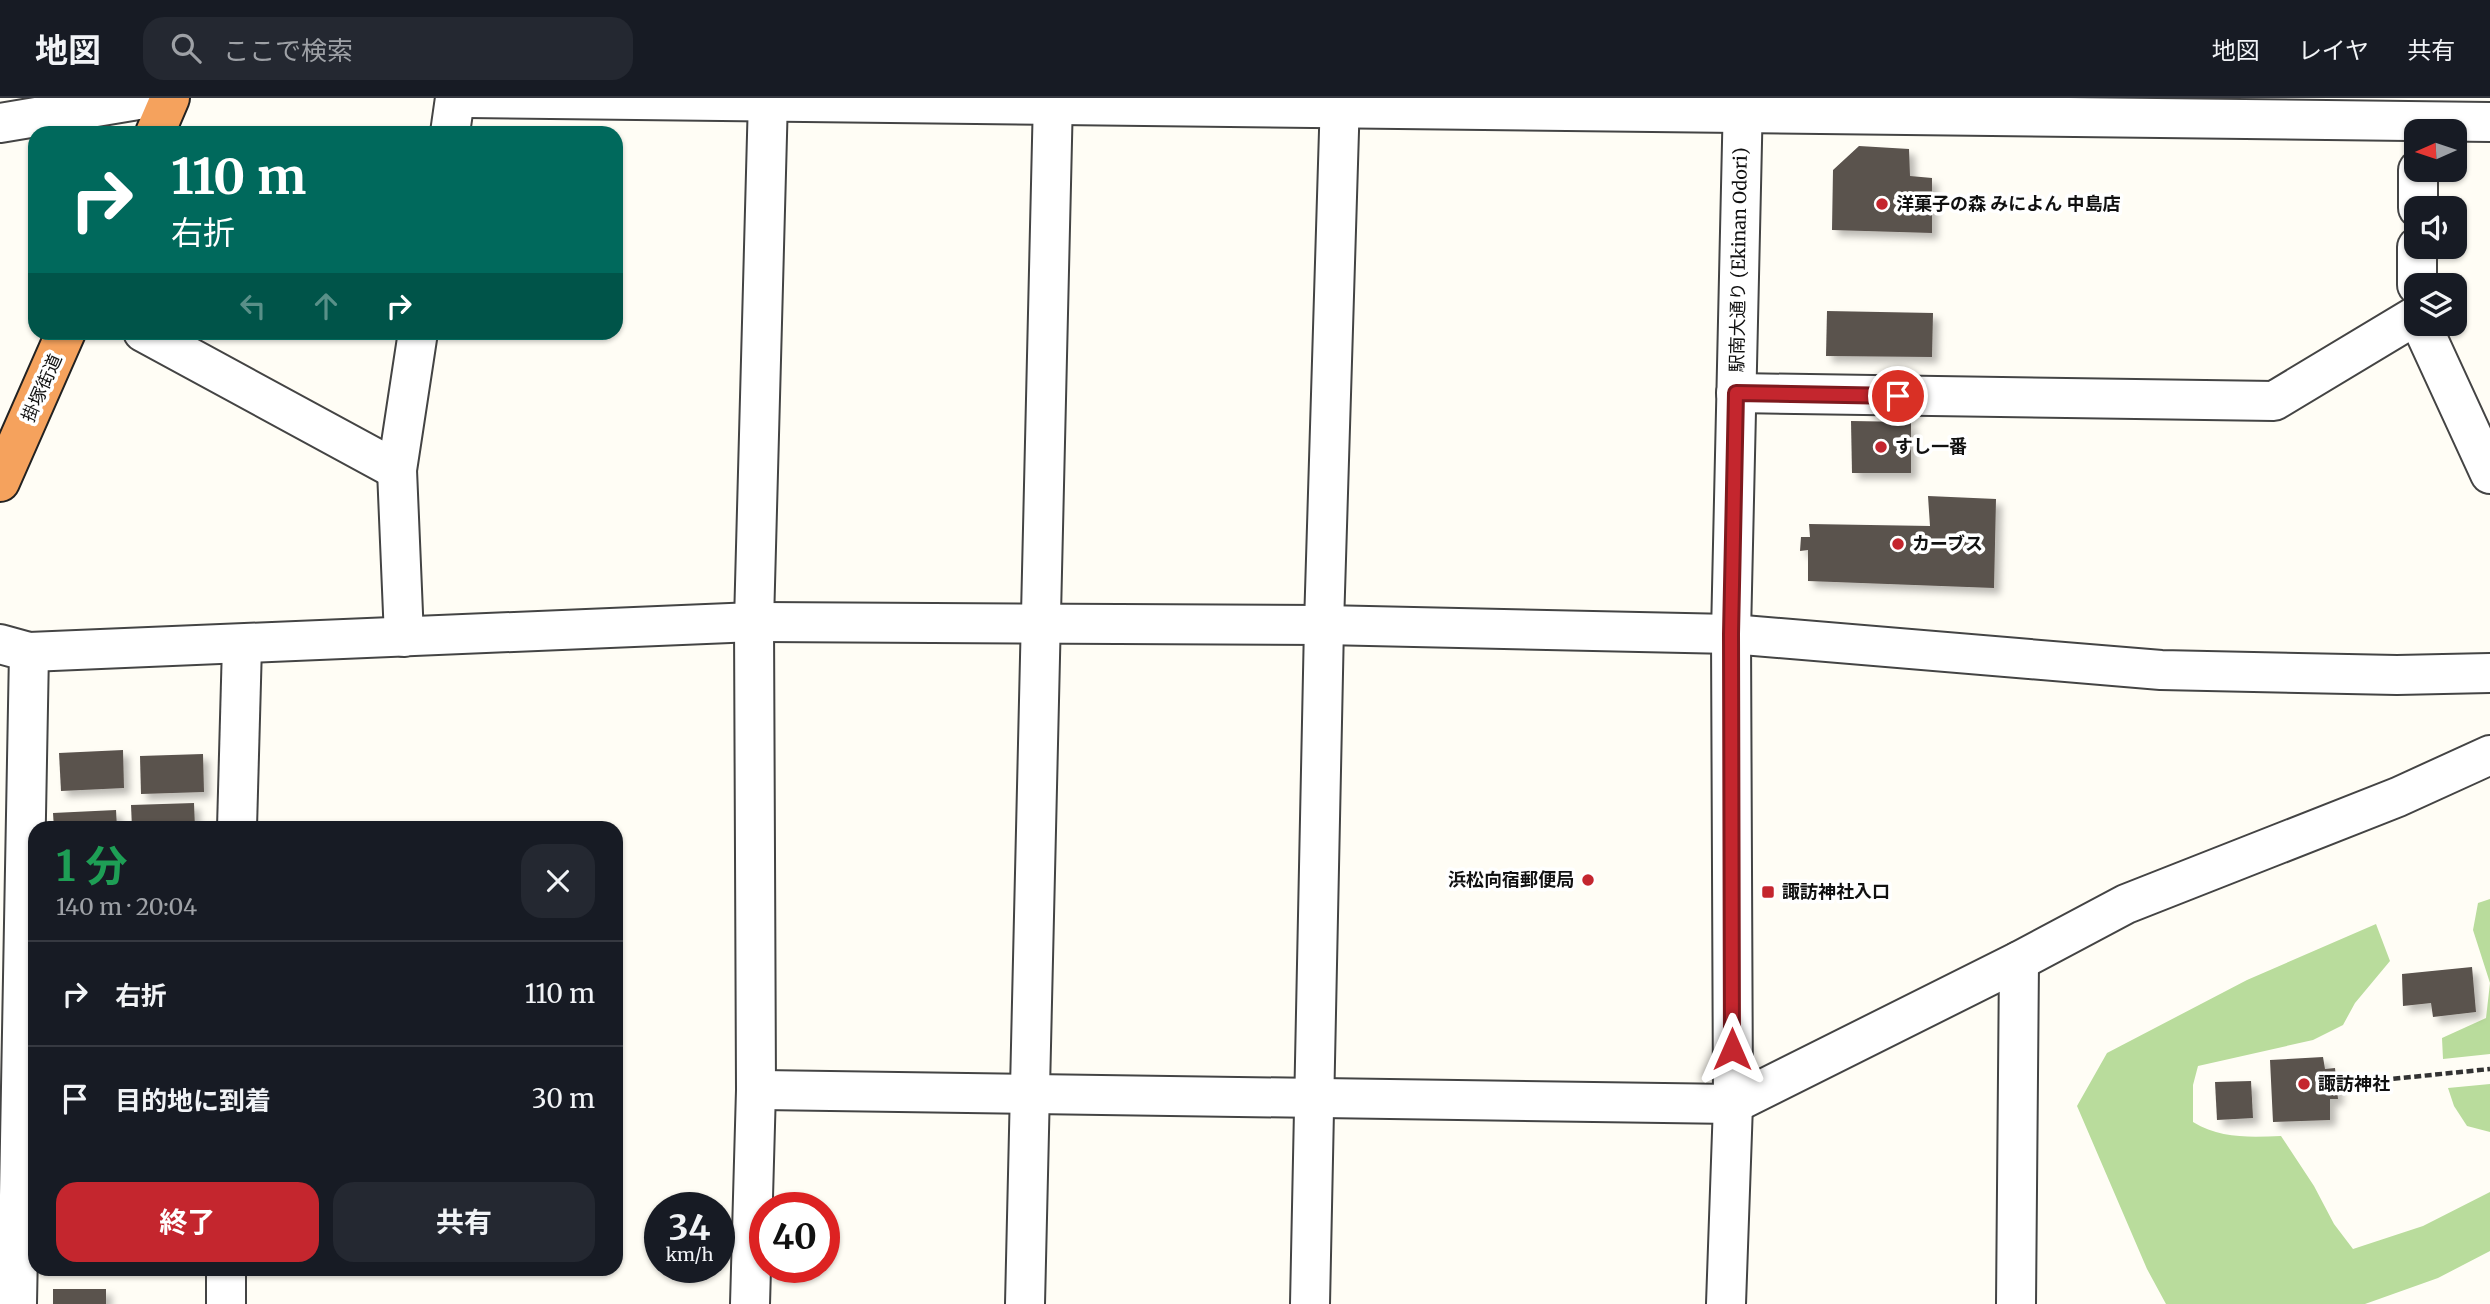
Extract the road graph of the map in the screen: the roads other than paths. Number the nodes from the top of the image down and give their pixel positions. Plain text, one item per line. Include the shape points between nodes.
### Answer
1 (150, 98) edge
2 (170, 98) edge
3 (455, 98) edge
4 (468, 98) edge
5 (768, 101) edge
6 (1053, 101) edge
7 (1340, 102) edge
8 (1742, 104) edge
9 (2419, 117) edge
10 (2490, 122) edge
11 (0, 123) edge
12 (158, 126) edge
13 (451, 126) edge
14 (2404, 321) edge
15 (2427, 336) edge
16 (62, 340) edge
17 (158, 340) edge
18 (417, 340) edge
19 (1736, 393) junction
20 (397, 470) junction
21 (2490, 474) edge
22 (0, 482) edge
23 (754, 622) junction
24 (1041, 625) junction
25 (1324, 625) junction
26 (1731, 634) junction
27 (404, 637) junction
28 (242, 645) junction
29 (15, 648) edge
30 (2490, 673) edge
31 (2490, 755) edge
32 (237, 821) edge
33 (2019, 961) junction
34 (756, 1090) junction
35 (1032, 1094) junction
36 (1316, 1098) junction
37 (1733, 1104) junction
38 (28, 1159) edge
39 (226, 1276) edge
40 (17, 1304) edge
41 (226, 1304) edge
42 (750, 1304) edge
43 (1025, 1304) edge
44 (1310, 1304) edge
45 (1726, 1304) edge
46 (2016, 1304) edge

1 - 11 street
2 - 12 highway
3 - 13 street
4 - 5 street
5 - 6 street
5 - 23 street
6 - 7 street
6 - 24 street
7 - 8 street
7 - 25 street
8 - 9 street
8 - 19 street, 駅南大通り (Ekinan Odori)
9 - 10 street
14 - 19 street via 2274,401
15 - 21 street
16 - 22 highway, 掛塚街道
17 - 20 street
18 - 20 street
19 - 26 street, 駅南大通り (Ekinan Odori)
20 - 27 street
23 - 24 street
23 - 27 street
23 - 34 street
24 - 25 street
24 - 35 street
25 - 26 street
25 - 36 street
26 - 30 street via 2161,670
26 - 37 street, 駅南大通り (Ekinan Odori)
27 - 28 street
28 - 29 street
28 - 32 street
29 - 38 street
31 - 33 street via 2398,797 2126,904
33 - 37 street
33 - 46 street
34 - 35 street
34 - 42 street
35 - 36 street
35 - 43 street
36 - 37 street
36 - 44 street
37 - 45 street, 駅南大通り (Ekinan Odori)
38 - 40 street
39 - 41 street

